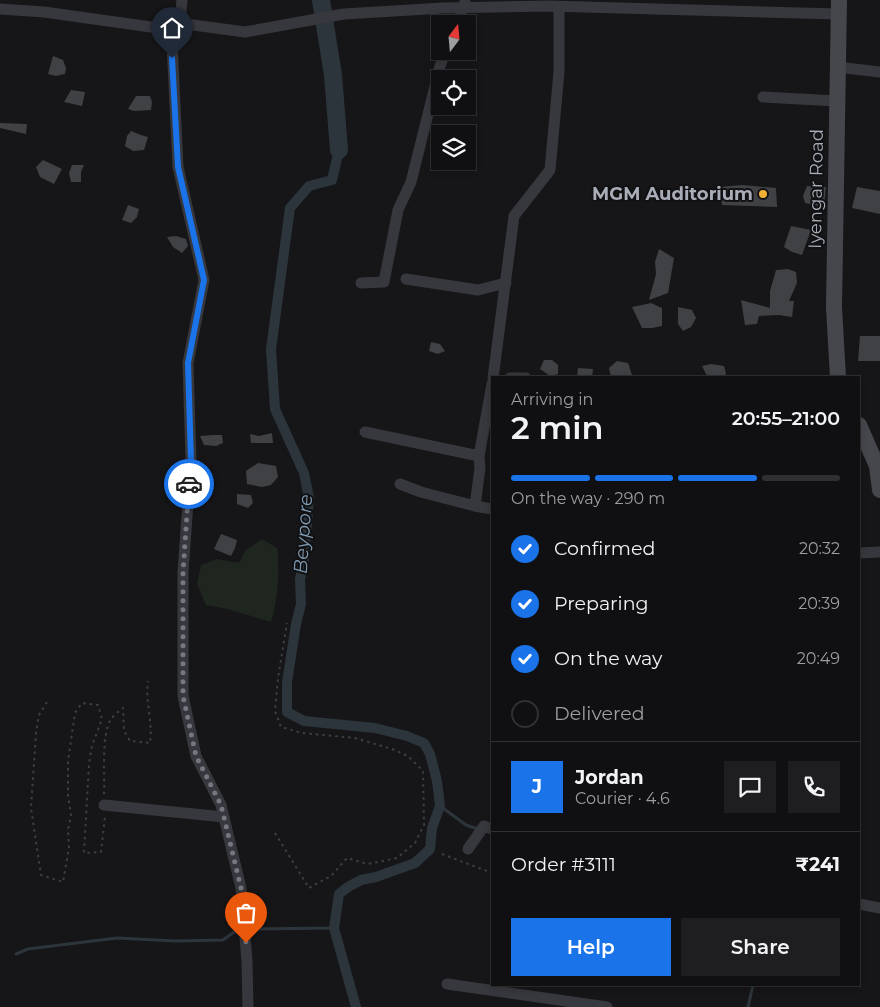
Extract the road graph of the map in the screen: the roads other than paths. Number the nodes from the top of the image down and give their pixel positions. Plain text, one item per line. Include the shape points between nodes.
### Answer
1 (182, 0) edge
2 (464, 4) edge
3 (559, 7) junction
4 (838, 7) edge
5 (0, 9) edge
6 (175, 22) junction
7 (442, 60) edge
8 (837, 67) junction
9 (880, 72) edge
10 (763, 97) dead end
11 (837, 101) junction
12 (406, 279) dead end
13 (361, 283) dead end
14 (506, 283) junction
15 (494, 376) edge
16 (838, 376) edge
17 (491, 390) edge
18 (860, 427) edge
19 (365, 432) dead end
20 (480, 456) junction
21 (400, 484) dead end
22 (880, 490) edge
23 (475, 506) junction
24 (491, 509) edge
25 (860, 552) edge
26 (880, 552) edge
27 (104, 805) road end
28 (224, 817) junction
29 (491, 829) edge
30 (468, 849) dead end
31 (860, 904) edge
32 (880, 908) edge
33 (447, 984) dead end
34 (248, 1007) edge
35 (607, 1007) edge

1 - 6 street
2 - 3 street
2 - 6 street via 344,14 245,32
3 - 4 street
3 - 14 street via 559,72 550,170 514,216
4 - 8 main road, Iyengar Road
5 - 6 street via 151,27
6 - 28 street via 178,167 204,280 188,363 191,461 183,572 183,696 196,756
7 - 13 street via 411,182 398,210 384,282
8 - 9 street
8 - 11 main road, Iyengar Road
10 - 11 street
11 - 16 main road, Iyengar Road via 834,306
12 - 14 street via 478,290
14 - 15 street
17 - 20 street
18 - 22 main road via 877,466
19 - 20 street
20 - 23 street
21 - 23 street
23 - 24 street
25 - 26 street
27 - 28 street
28 - 34 street via 241,888
29 - 30 street via 484,826
31 - 32 street
33 - 35 street

